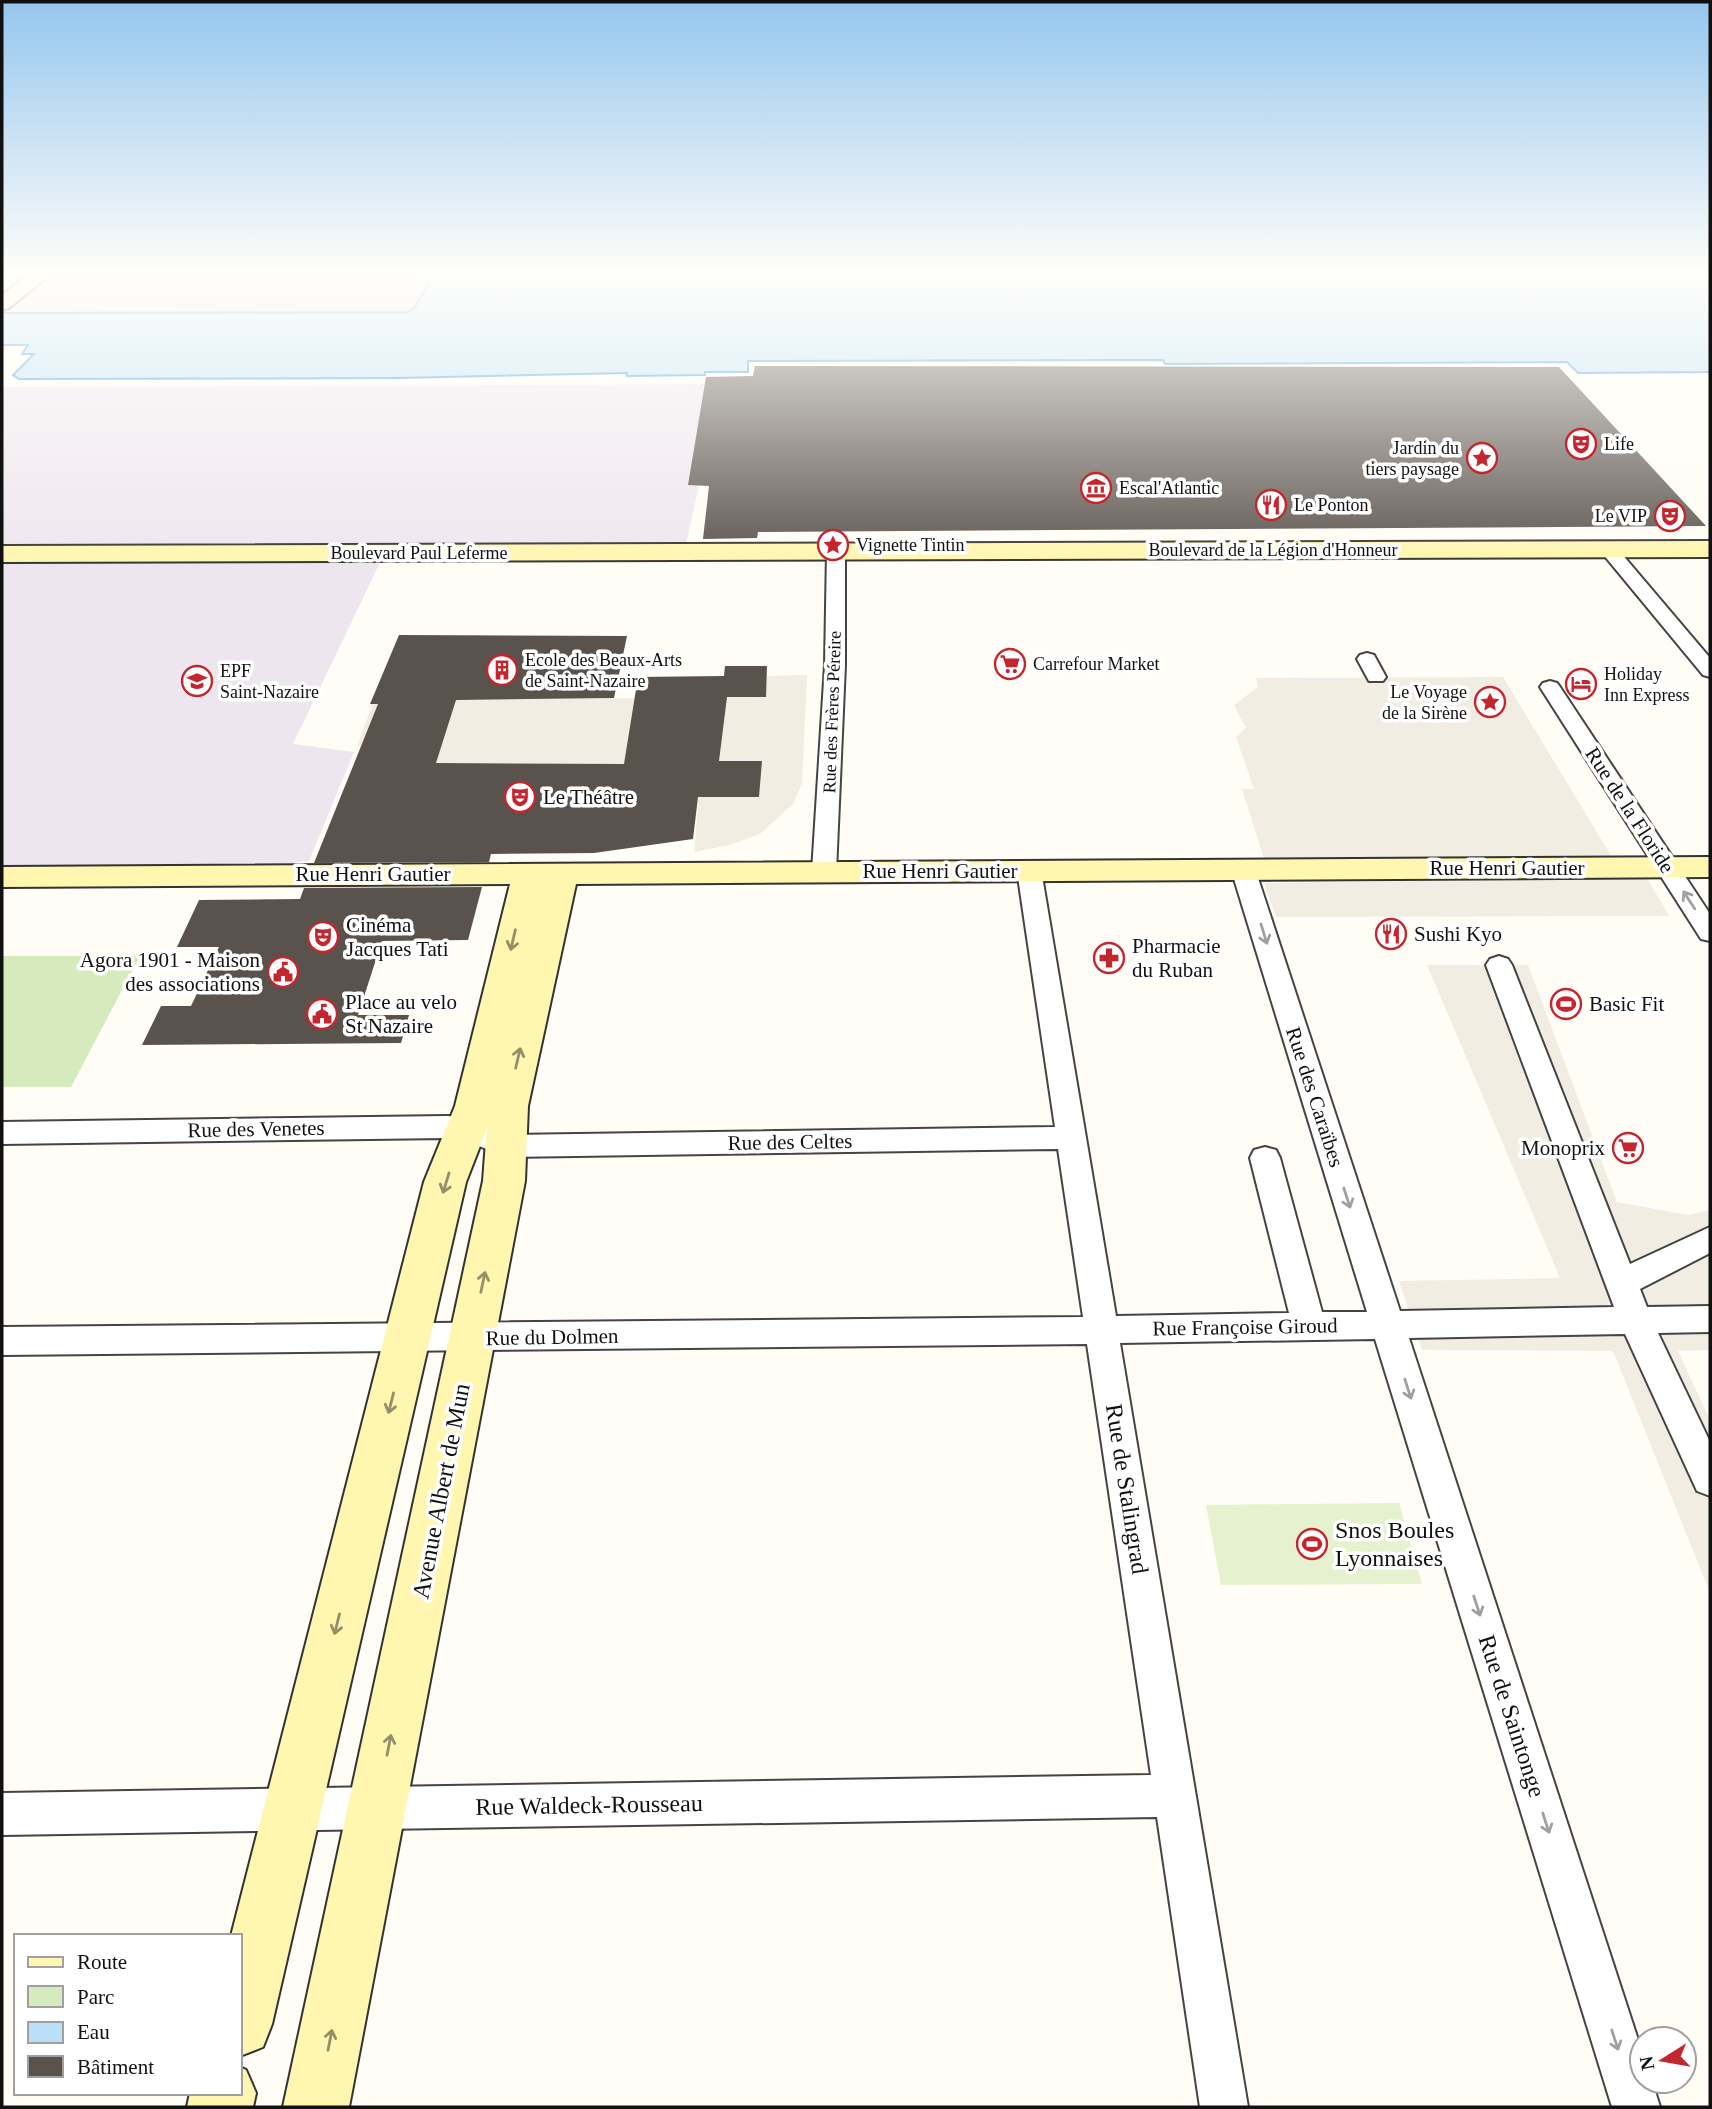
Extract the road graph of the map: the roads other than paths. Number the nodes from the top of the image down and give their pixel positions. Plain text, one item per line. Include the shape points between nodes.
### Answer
1 (1710, 549) edge
2 (1609, 550) junction
3 (836, 551) junction
4 (2, 554) edge
5 (1707, 663) edge
6 (1550, 687) dead end
7 (1667, 867) junction
8 (1710, 867) edge
9 (1243, 869) junction
10 (1029, 870) junction
11 (824, 872) junction
12 (545, 874) junction
13 (2, 877) edge
14 (1710, 933) edge
15 (1499, 965) dead end
16 (2, 1133) edge
17 (486, 1137) junction
18 (1072, 1138) junction
19 (1265, 1158) dead end
20 (1710, 1239) edge
21 (1621, 1283) junction
22 (1710, 1319) edge
23 (1635, 1320) junction
24 (1400, 1323) junction
25 (1309, 1326) junction
26 (1102, 1331) junction
27 (406, 1338) junction
28 (471, 1338) junction
29 (2, 1341) edge
30 (1710, 1480) edge
31 (1175, 1796) junction
32 (376, 1809) junction
33 (292, 1810) junction
34 (2, 1814) edge
35 (242, 2016) edge
36 (316, 2107) edge
37 (1224, 2107) edge
38 (1636, 2107) edge

1 - 2 street, Boulevard de la Légion d'Honneur
2 - 3 street, Boulevard de la Légion d'Honneur
2 - 5 street
3 - 4 street, Boulevard Paul Leferme
3 - 11 street, Rue des Frères Péreire
6 - 7 street, Rue de la Floride
7 - 8 street, Rue Henri Gautier
7 - 9 street, Rue Henri Gautier via 1443,864
14 -> 7 street, Rue de la Floride
9 - 10 street, Rue Henri Gautier
9 -> 24 street, Rue des Caraïbes
10 - 11 street, Rue Henri Gautier
10 - 18 street, Rue de Stalingrad
11 - 12 street, Rue Henri Gautier
12 - 13 street, Rue Henri Gautier
12 - 17 street, Avenue Albert de Mun via 508,1106
15 - 21 street
16 - 17 street, Rue des Venetes via 373,1126
17 - 18 street, Rue des Celtes
17 -> 27 street, Avenue Albert de Mun via 445,1182
28 -> 17 street, Avenue Albert de Mun via 504,1181
18 - 26 street, Rue de Stalingrad
19 - 25 street
20 - 21 street
21 - 23 street
22 - 23 street, Rue Françoise Giroud
23 - 24 street, Rue Françoise Giroud
23 - 30 street
24 - 25 street, Rue Françoise Giroud
24 -> 38 street, Rue de Saintonge
25 - 26 street, Rue Françoise Giroud
26 - 28 street, Rue du Dolmen
26 - 31 street, Rue de Stalingrad
27 - 28 street, Rue du Dolmen
27 - 29 street, Rue du Dolmen
27 -> 33 street, Avenue Albert de Mun
32 -> 28 street, Avenue Albert de Mun
31 - 32 street, Rue Waldeck-Rousseau
31 - 37 street, Rue de Stalingrad
32 - 33 street, Rue Waldeck-Rousseau
36 -> 32 street, Avenue Albert de Mun
33 - 34 street, Rue Waldeck-Rousseau
33 - 35 street, Avenue Albert de Mun

